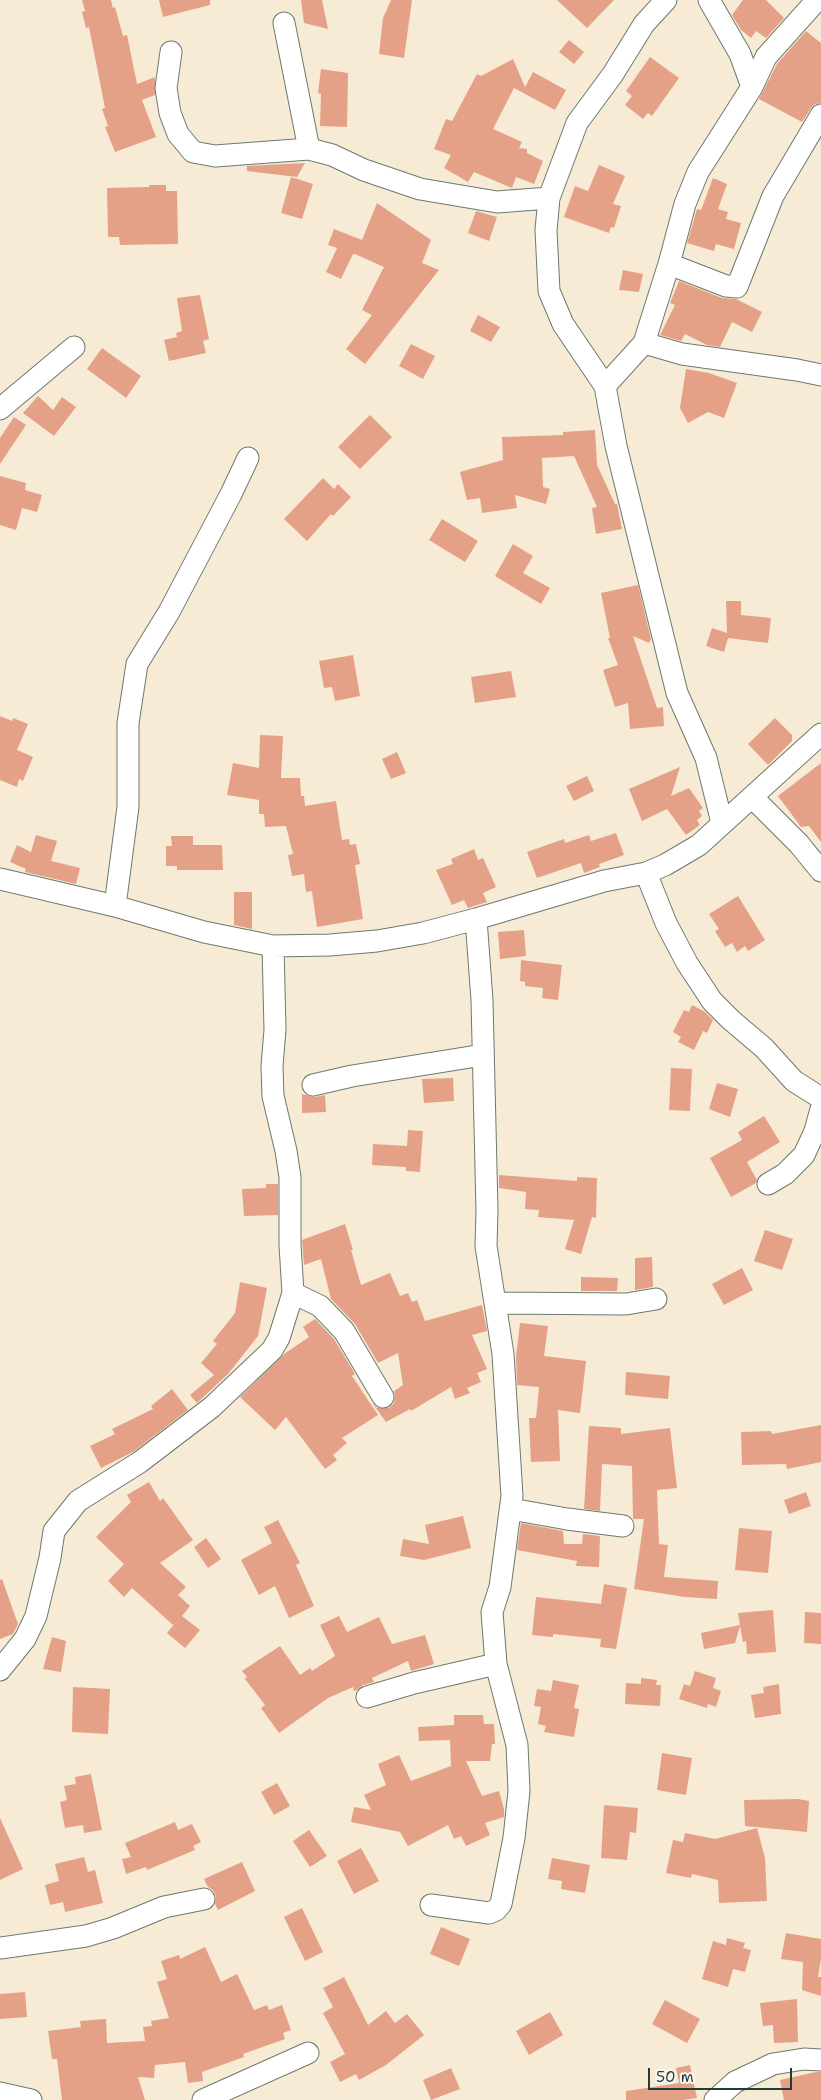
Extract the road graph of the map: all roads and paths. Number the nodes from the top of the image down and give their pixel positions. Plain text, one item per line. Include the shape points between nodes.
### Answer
1 (666, 0) edge
2 (709, 0) edge
3 (817, 0) edge
4 (284, 23) dead end
5 (171, 52) dead end
6 (752, 87) junction
7 (821, 115) edge
8 (309, 149) junction
9 (549, 198) junction
10 (669, 264) junction
11 (644, 343) junction
12 (74, 347) dead end
13 (821, 375) edge
14 (605, 386) junction
15 (0, 409) edge
16 (248, 458) dead end
17 (821, 734) edge
18 (752, 796) junction
19 (722, 823) junction
20 (821, 871) edge
21 (646, 873) junction
22 (0, 879) edge
23 (115, 906) junction
24 (476, 919) junction
25 (273, 946) junction
26 (483, 1055) junction
27 (313, 1085) dead end
28 (821, 1098) edge
29 (821, 1109) edge
30 (768, 1184) dead end
31 (293, 1293) junction
32 (656, 1299) dead end
33 (496, 1303) junction
34 (383, 1397) dead end
35 (511, 1509) junction
36 (624, 1526) dead end
37 (496, 1664) junction
38 (0, 1670) edge
39 (367, 1697) dead end
40 (204, 1899) dead end
41 (431, 1905) dead end
42 (0, 1948) edge
43 (308, 2053) dead end
44 (821, 2060) edge
45 (0, 2093) edge
46 (31, 2100) edge
47 (203, 2100) edge
48 (715, 2100) edge

1 - 9 street via 644,24 577,123
2 - 6 street via 740,54
3 - 6 street via 766,57
4 - 8 street
5 - 8 street via 166,88 170,113 178,134 192,152 215,156
6 - 10 street via 698,172 685,204
7 - 10 street via 773,196 737,287 726,286
8 - 9 street via 420,189 497,202
9 - 14 street via 546,230 549,291 563,324
10 - 11 street
11 - 13 street via 682,354
11 - 14 street
12 - 15 street
14 - 19 street via 616,446 677,693 706,758
16 - 23 street via 170,612 137,664 128,723 128,807
17 - 18 street
18 - 19 street
18 - 20 street
19 - 21 street via 699,846
21 - 24 street via 596,883
21 - 28 street via 666,923 712,1001 764,1048 794,1081
22 - 23 street
23 - 25 street via 204,932
24 - 25 street via 377,941
24 - 26 street
25 - 31 street via 276,1030 273,1096 290,1178
26 - 27 street
26 - 33 street via 486,1246
29 - 30 street via 804,1154 785,1174
31 - 34 street via 320,1306 344,1331
31 - 38 street via 272,1350 212,1407 140,1462 78,1501 54,1531 36,1616 25,1639
32 - 33 street via 626,1304
33 - 35 street via 504,1354
35 - 36 street
35 - 37 street via 500,1587 492,1612
37 - 39 street
37 - 41 street via 517,1744 519,1791 501,1904 489,1913
40 - 42 street via 164,1907 86,1936
43 - 47 street
44 - 48 street via 773,2064 736,2082
45 - 46 street

